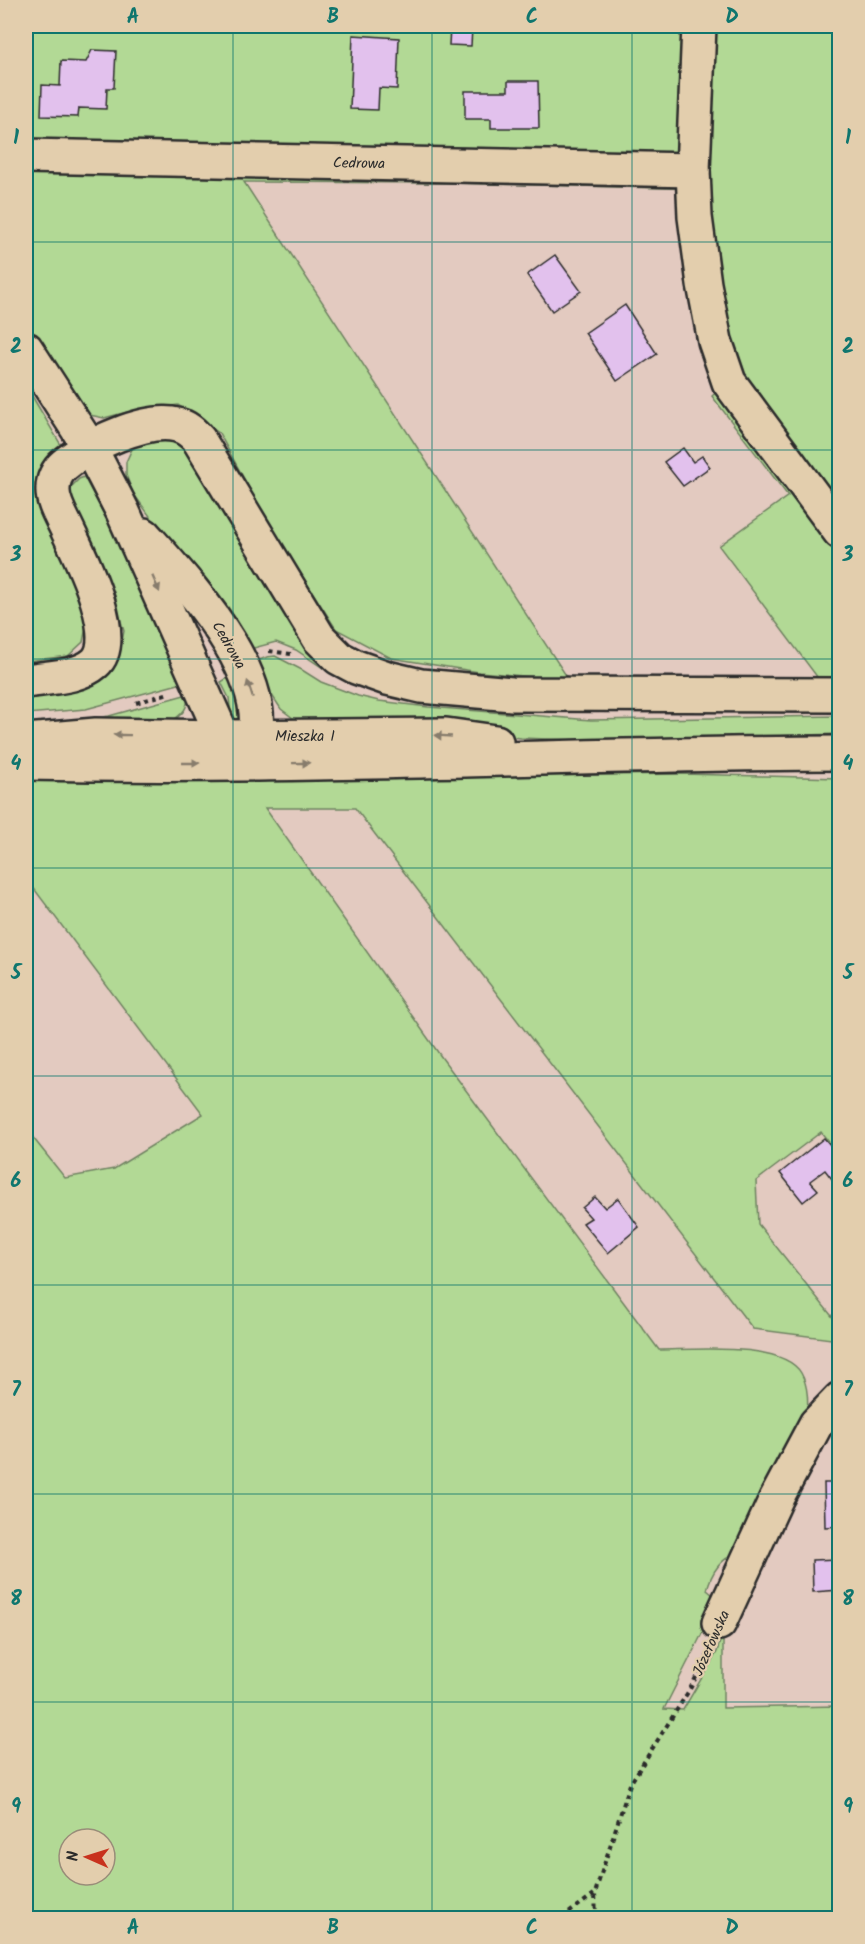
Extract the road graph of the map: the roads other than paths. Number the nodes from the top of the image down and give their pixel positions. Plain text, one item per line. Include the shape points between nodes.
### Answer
1 (699, 26) edge
2 (26, 156) edge
3 (693, 171) junction
4 (26, 349) edge
5 (90, 448) junction
6 (123, 512) junction
7 (840, 532) edge
8 (26, 681) edge
9 (840, 695) edge
10 (205, 696) junction
11 (172, 736) junction
12 (223, 737) junction
13 (26, 741) edge
14 (250, 750) junction
15 (840, 753) edge
16 (26, 763) edge
17 (840, 1399) edge
18 (719, 1623) road end

1 - 3 street
2 - 3 street, Cedrowa
3 - 7 street via 704,284 715,341 729,382
4 - 5 street, Cedrowa
5 - 6 street, Cedrowa
5 - 8 street via 63,465 52,491 102,618 104,649 96,662 80,672
5 - 9 street via 144,426 176,424 190,430 320,638 339,658 387,678 421,686 512,694
6 -> 10 street, Cedrowa
14 -> 6 street, Cedrowa via 257,711 241,662 216,621
10 - 11 street via 187,726
10 - 12 street, Cedrowa
11 - 12 street
11 -> 13 street via 96,735
12 - 14 street, Cedrowa
14 - 15 street, Mieszka I via 446,735 584,756
16 -> 14 street, Mieszka I
17 - 18 street, Józefowska via 816,1424

